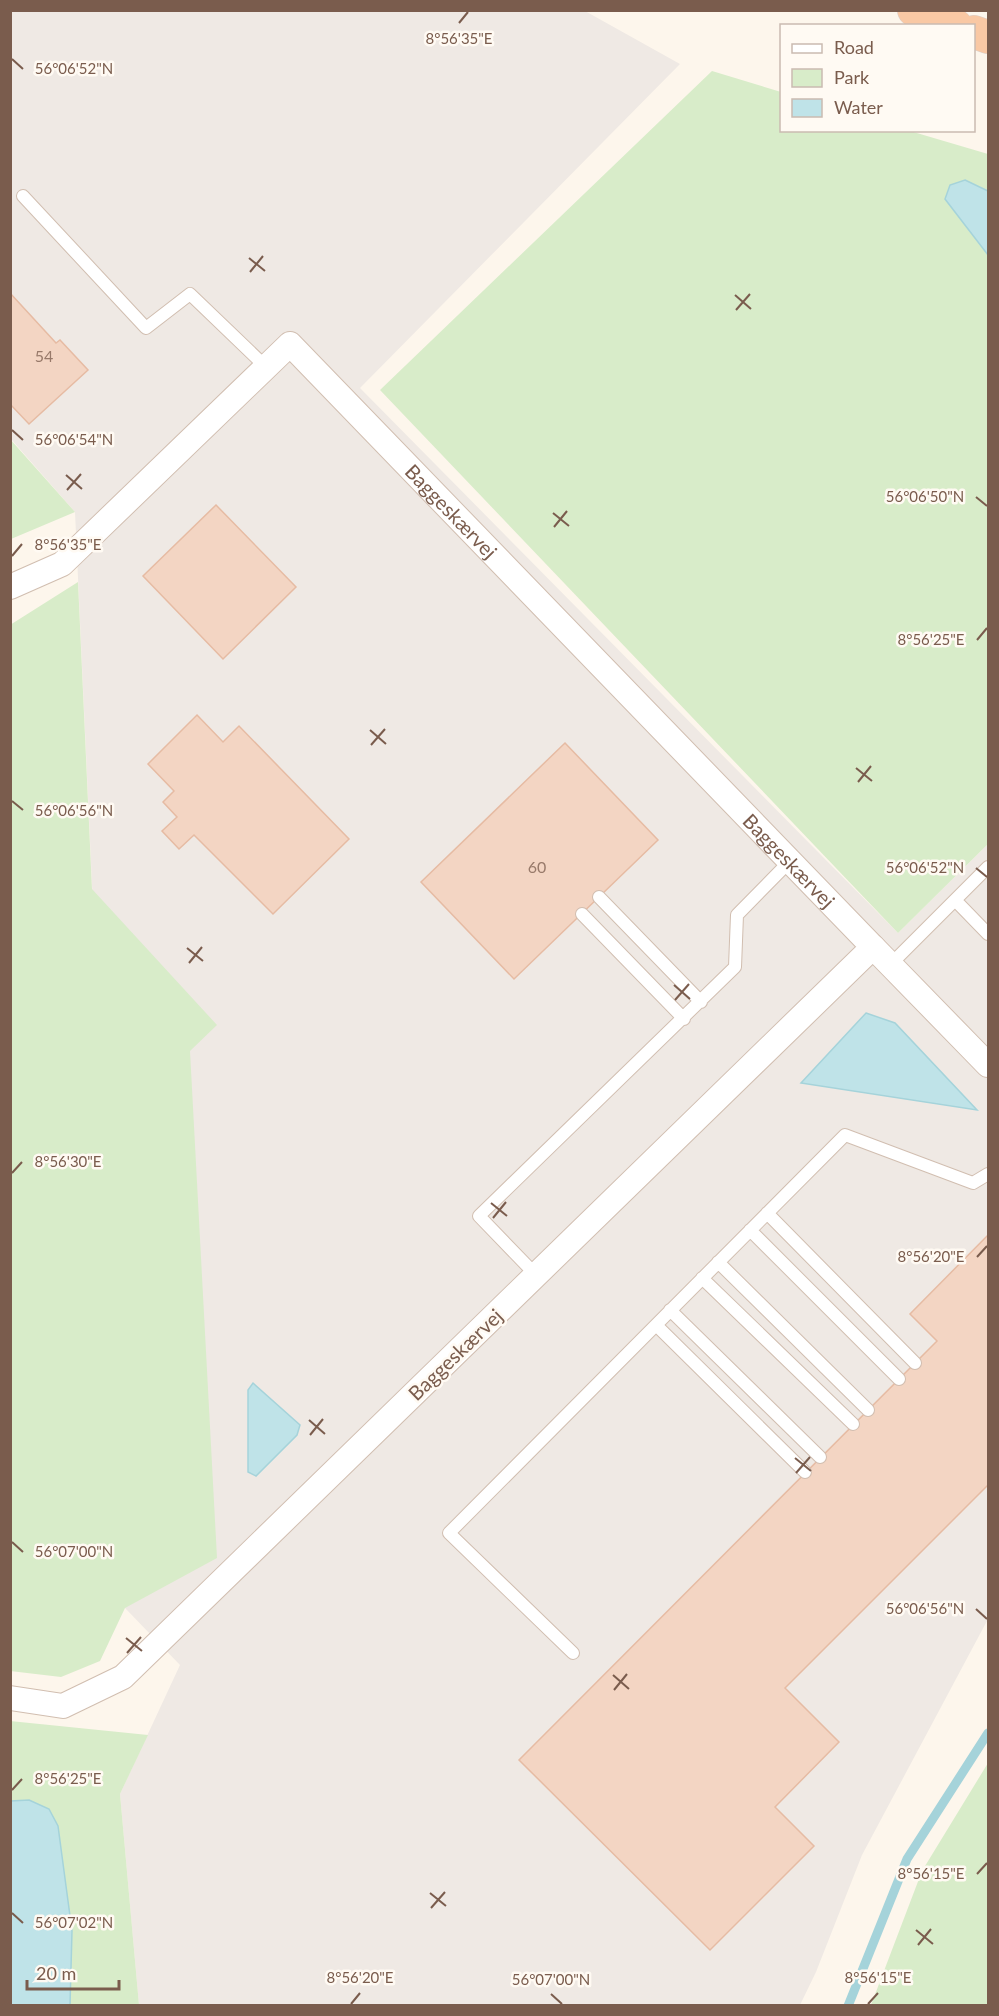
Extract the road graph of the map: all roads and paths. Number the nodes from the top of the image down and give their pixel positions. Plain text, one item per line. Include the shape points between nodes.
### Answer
1 (914, 10) edge
2 (951, 24) edge
3 (23, 195) dead end
4 (266, 367) junction
5 (10, 587) edge
6 (790, 861) junction
7 (988, 867) edge
8 (599, 897) dead end
9 (955, 900) junction
10 (582, 914) dead end
11 (988, 934) edge
12 (873, 947) junction
13 (890, 965) junction
14 (701, 1002) junction
15 (684, 1019) junction
16 (988, 1065) edge
17 (988, 1174) edge
18 (766, 1213) junction
19 (750, 1230) junction
20 (718, 1262) junction
21 (536, 1275) junction
22 (702, 1278) junction
23 (670, 1310) junction
24 (656, 1325) junction
25 (915, 1363) dead end
26 (899, 1379) dead end
27 (868, 1410) dead end
28 (853, 1424) dead end
29 (820, 1457) dead end
30 (806, 1472) dead end
31 (573, 1653) dead end
32 (10, 1698) edge

1 - 2 highway
3 - 4 lane via 146,328 190,294
4 - 5 street, Baggeskærvej via 62,564
4 - 6 street, Baggeskærvej via 290,344
6 - 12 street, Baggeskærvej
6 - 14 lane via 737,915 735,967
7 - 9 lane
8 - 14 lane
9 - 11 lane
9 - 13 lane
10 - 15 lane
12 - 13 street, Baggeskærvej
12 - 21 street, Baggeskærvej
13 - 16 street, Baggeskærvej
14 - 15 lane
15 - 21 lane via 479,1216
17 - 18 lane via 973,1183 845,1135
18 - 19 lane
18 - 25 lane
19 - 20 lane
19 - 26 lane
20 - 22 lane
20 - 27 lane
21 - 32 street, Baggeskærvej via 123,1677 63,1706
22 - 23 lane
22 - 28 lane
23 - 24 lane
23 - 29 lane
24 - 30 lane
24 - 31 lane via 448,1533

